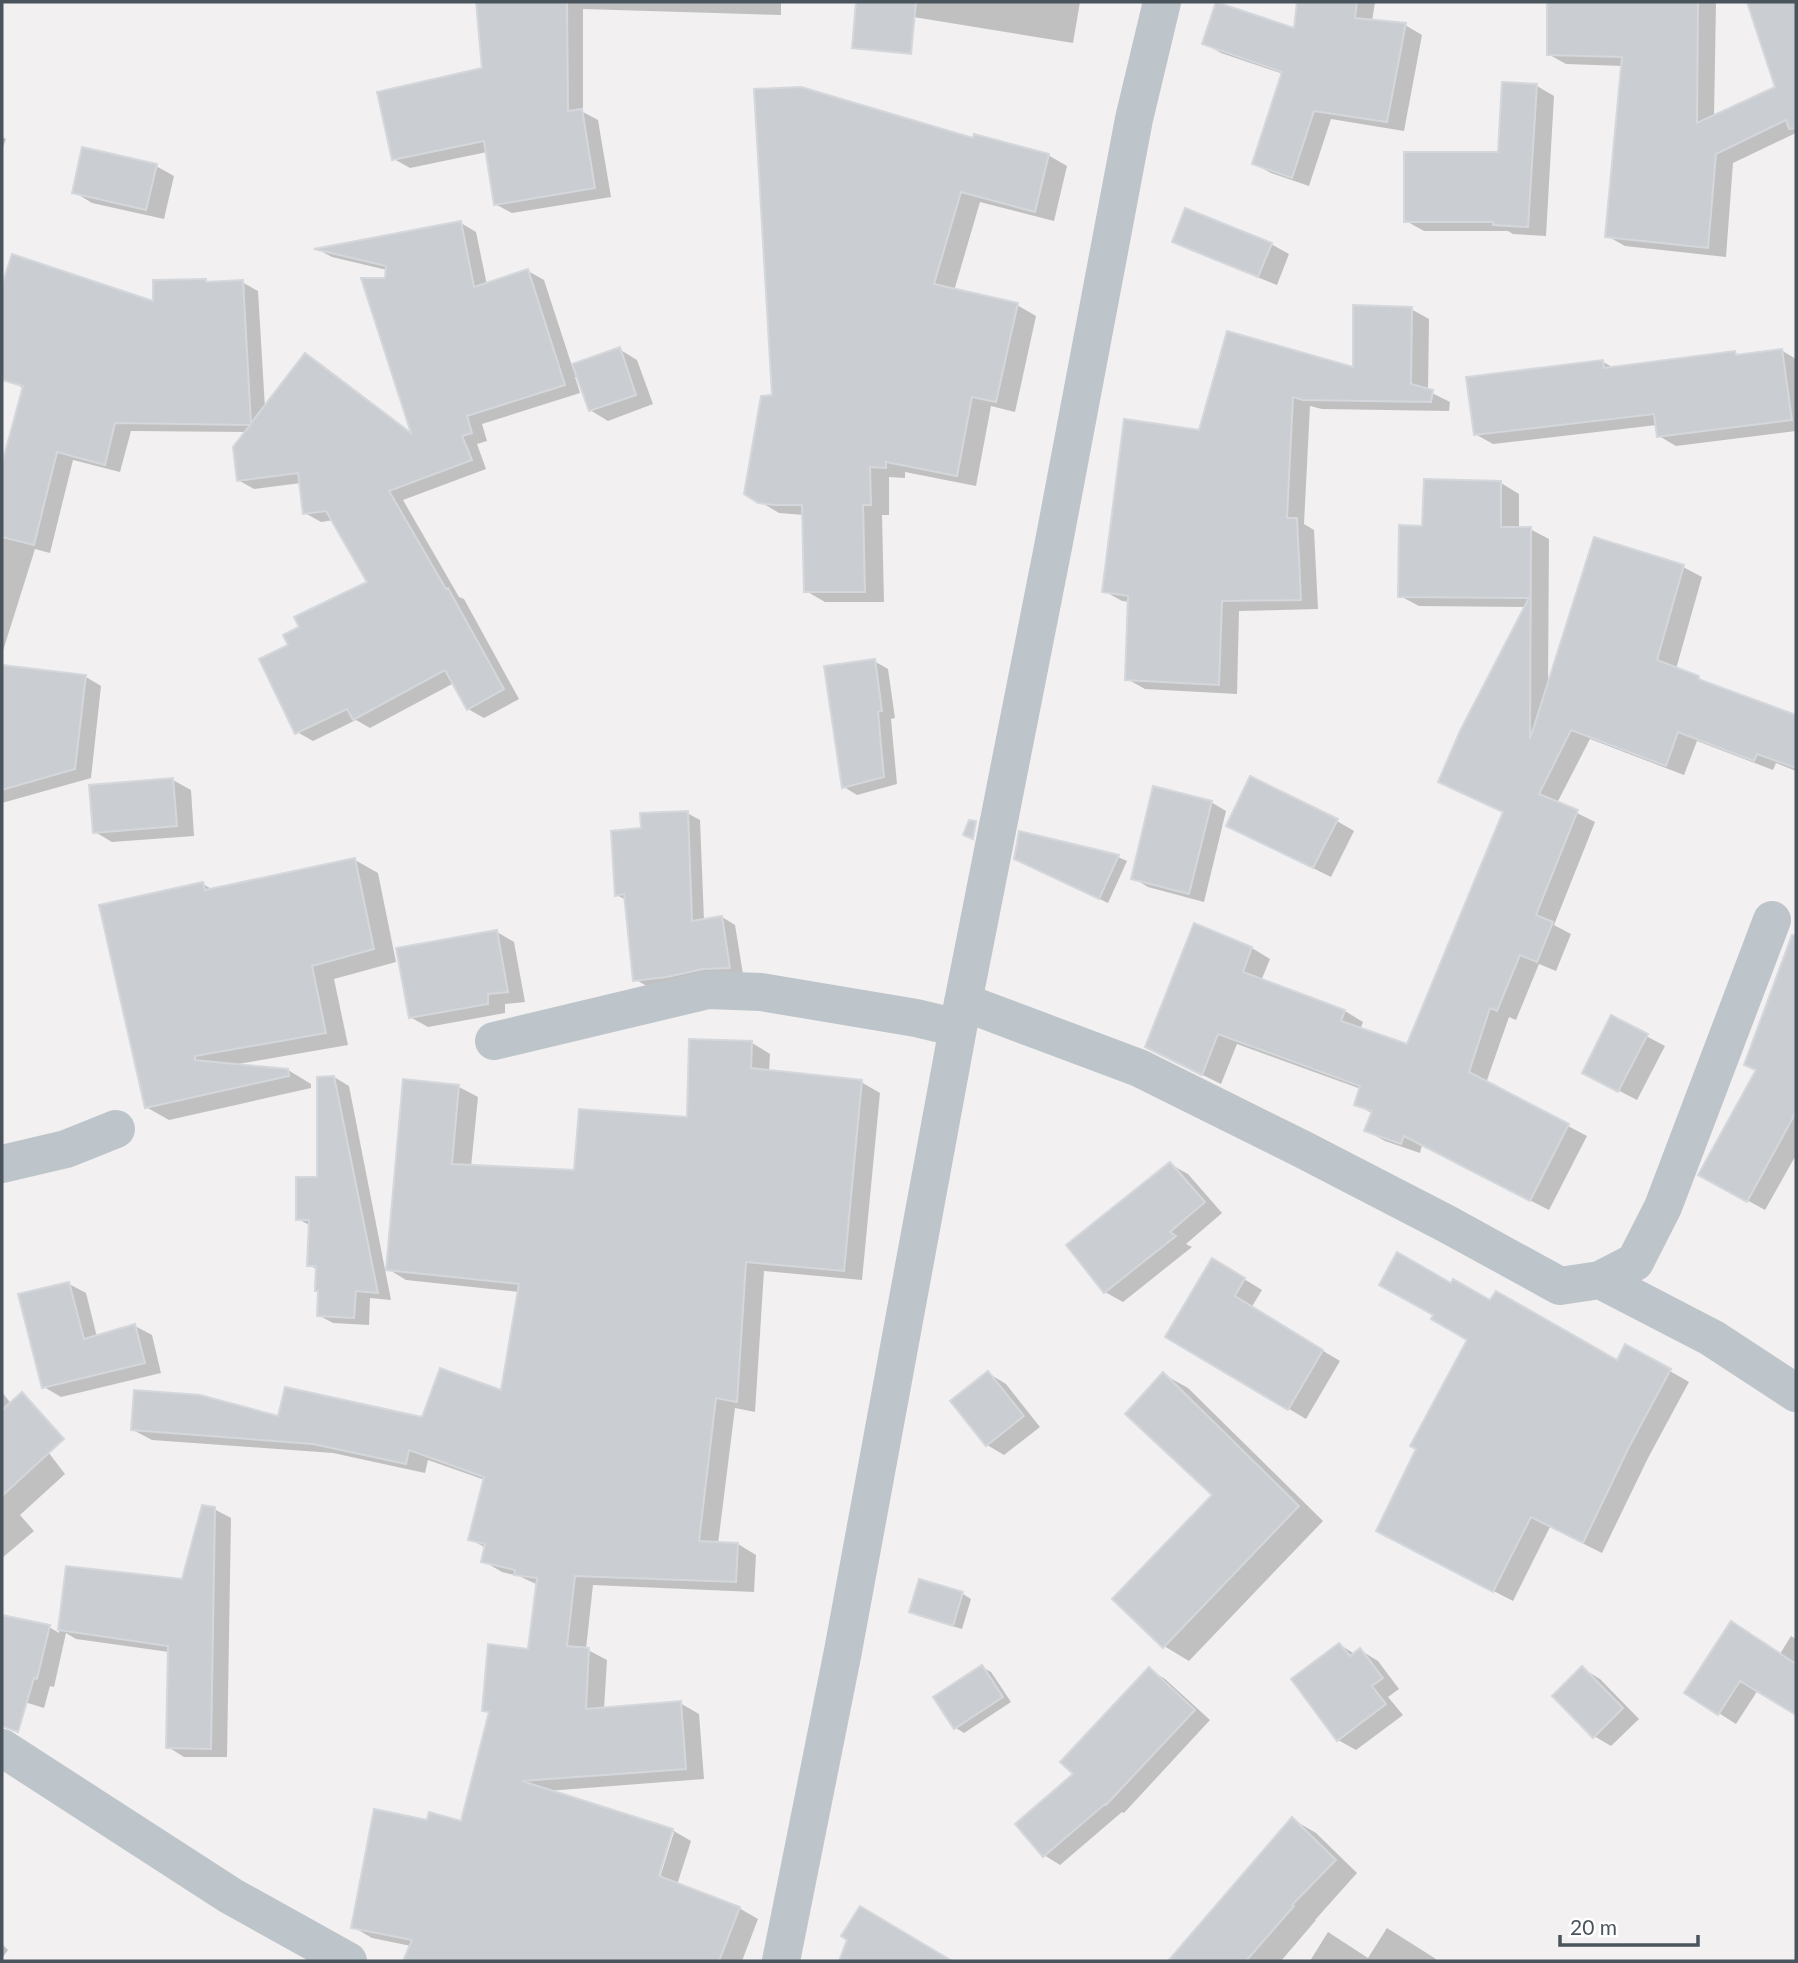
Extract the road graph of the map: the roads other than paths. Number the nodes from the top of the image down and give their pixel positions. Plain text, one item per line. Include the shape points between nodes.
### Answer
1 (1161, 2) edge
2 (1772, 920) dead end
3 (961, 1015) junction
4 (494, 1041) dead end
5 (116, 1129) dead end
6 (2, 1164) edge
7 (1600, 1280) junction
8 (1796, 1393) edge
9 (2, 1748) edge
10 (348, 1961) edge
11 (781, 1961) edge

1 - 3 street via 1134,119
2 - 7 street via 1663,1207 1635,1262
3 - 4 street via 916,1018 761,992 708,990
3 - 7 street via 1139,1068 1560,1286
3 - 11 street
5 - 6 street via 66,1149
7 - 8 street via 1713,1338
9 - 10 street via 231,1896

